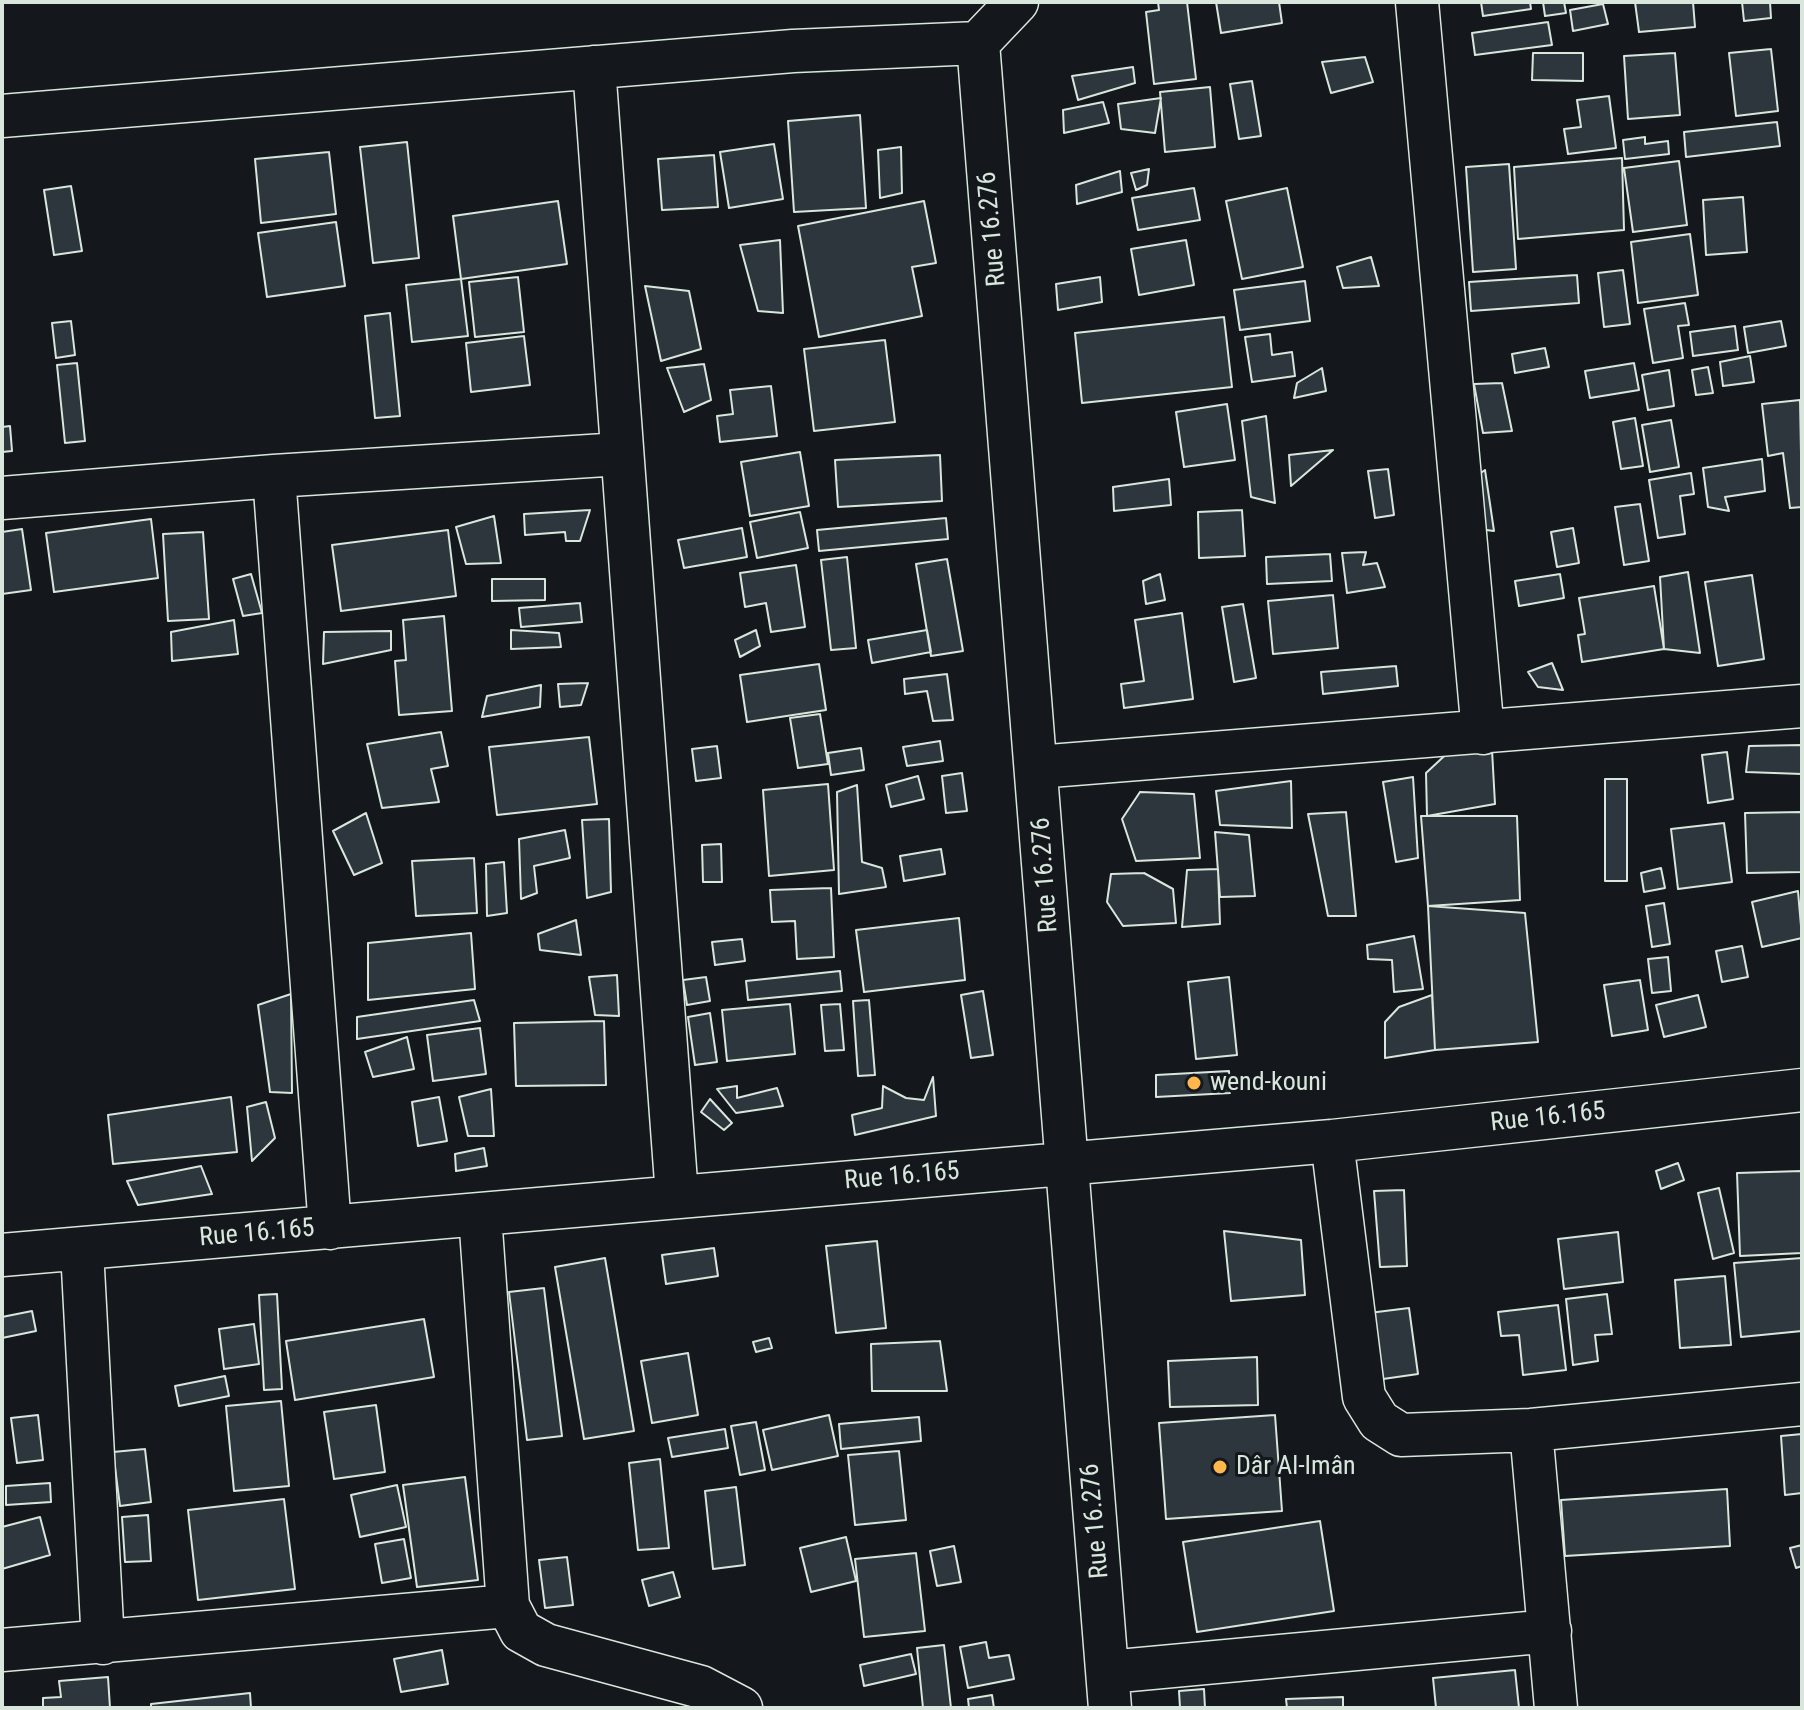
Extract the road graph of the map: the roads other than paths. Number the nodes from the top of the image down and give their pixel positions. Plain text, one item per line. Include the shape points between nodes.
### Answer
1 (1017, 2) edge
2 (1417, 2) edge
3 (978, 43) junction
4 (594, 67) junction
5 (2, 116) edge
6 (621, 454) junction
7 (274, 476) junction
8 (2, 498) edge
9 (1802, 706) edge
10 (1483, 733) junction
11 (1037, 767) junction
12 (1802, 1090) edge
13 (1332, 1141) junction
14 (1067, 1163) junction
15 (677, 1196) junction
16 (480, 1215) junction
17 (330, 1228) junction
18 (82, 1250) junction
19 (2, 1255) edge
20 (1802, 1404) edge
21 (1531, 1430) junction
22 (508, 1606) junction
23 (1550, 1631) junction
24 (103, 1643) junction
25 (2, 1650) edge
26 (1109, 1690) edge
27 (741, 1708) edge
28 (1556, 1708) edge

1 - 3 street
2 - 10 street
3 - 4 street
3 - 11 street, Rue 16.276
4 - 5 street
4 - 6 street
6 - 7 street
6 - 15 street
7 - 8 street
7 - 17 street
9 - 10 street
10 - 11 street
11 - 14 street, Rue 16.276
12 - 13 street, Rue 16.165
13 - 14 street, Rue 16.165
13 - 21 street via 1358,1368 1364,1397 1379,1421 1401,1435
14 - 15 street, Rue 16.165
14 - 26 street, Rue 16.276
15 - 16 street, Rue 16.165
16 - 17 street, Rue 16.165
16 - 22 street
17 - 18 street, Rue 16.165
18 - 19 street, Rue 16.165
18 - 24 street
20 - 21 street
21 - 23 street
22 - 24 street
22 - 27 street via 521,1631 546,1645 701,1687
23 - 26 street
23 - 28 street
24 - 25 street

